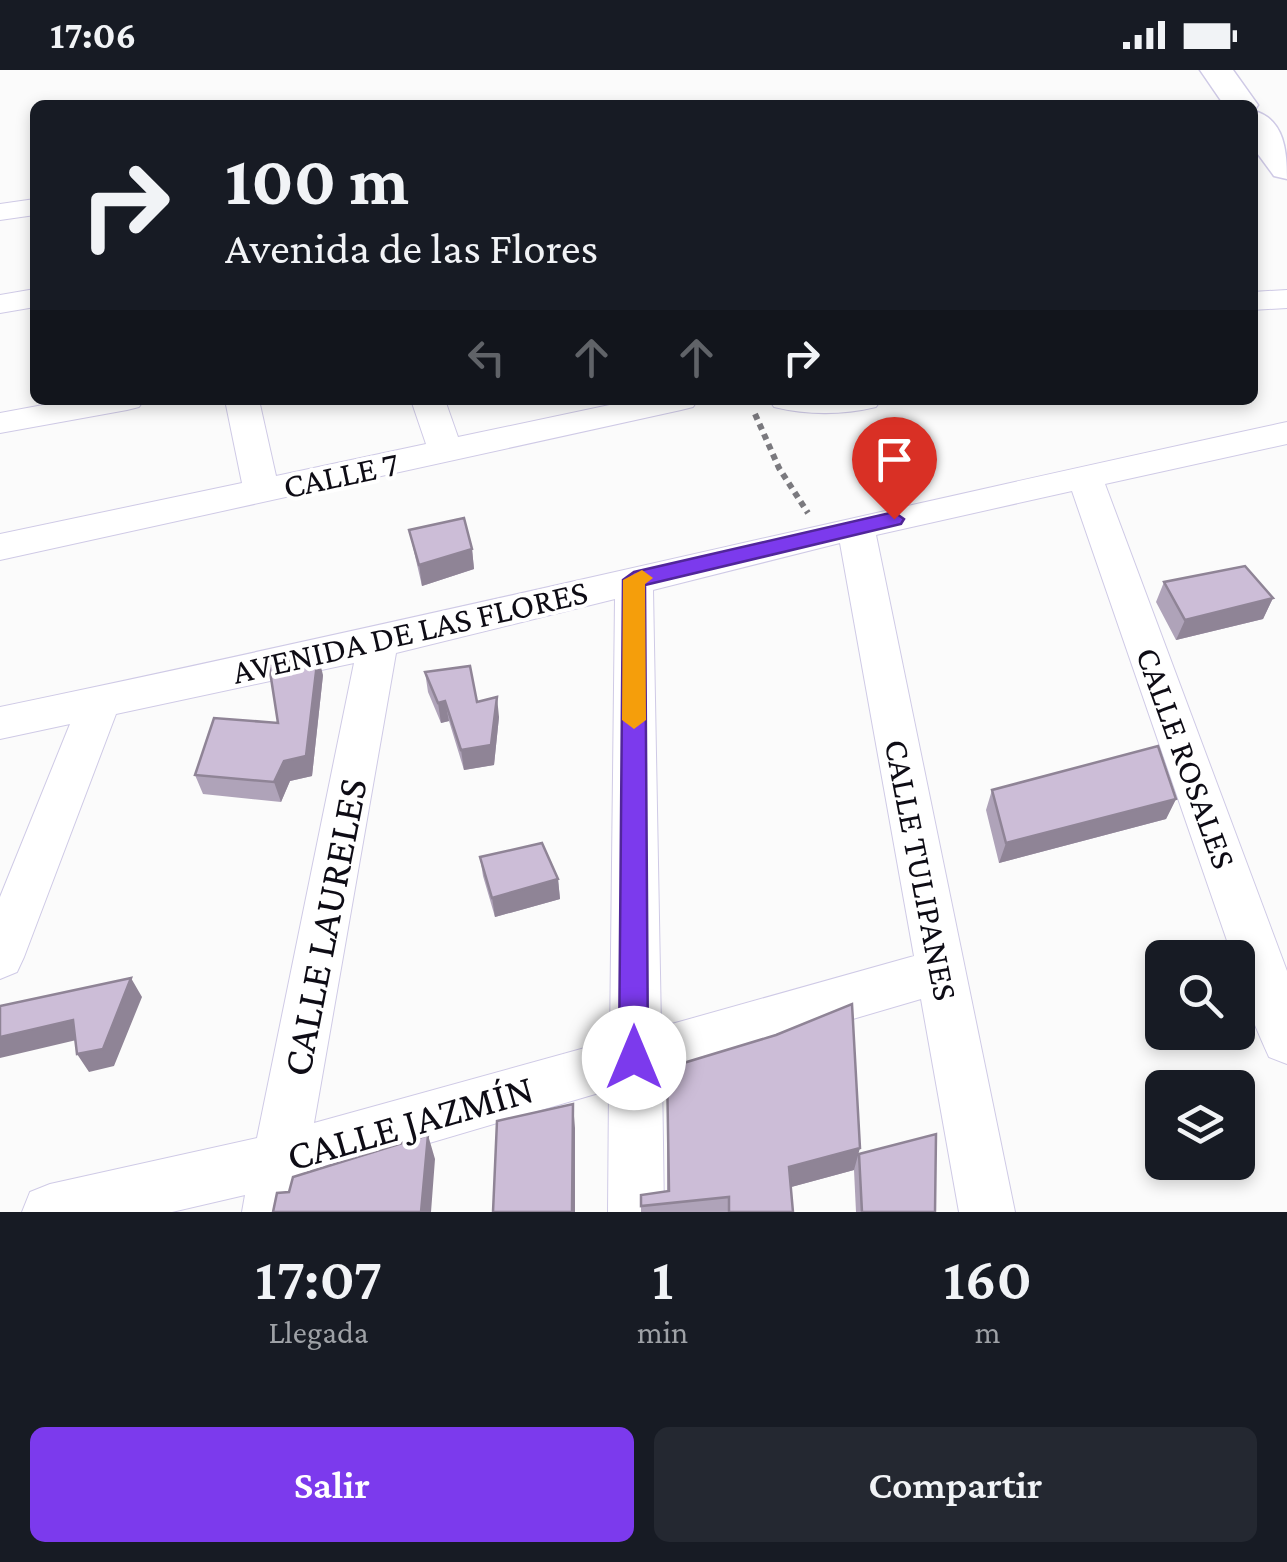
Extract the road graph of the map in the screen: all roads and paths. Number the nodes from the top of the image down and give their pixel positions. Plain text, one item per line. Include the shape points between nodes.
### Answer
1 (1216, 70) edge
2 (1237, 100) edge
3 (1258, 128) edge
4 (1286, 165) edge
5 (30, 208) edge
6 (0, 212) edge
7 (30, 299) edge
8 (1287, 299) edge
9 (1258, 301) edge
10 (0, 304) edge
11 (100, 405) edge
12 (243, 405) edge
13 (430, 405) edge
14 (658, 405) edge
15 (751, 405) edge
16 (0, 423) edge
17 (1287, 433) edge
18 (446, 452) junction
19 (1085, 477) junction
20 (262, 492) junction
21 (839, 531) junction
22 (0, 547) edge
23 (634, 580) junction
24 (378, 643) junction
25 (100, 700) junction
26 (0, 723) edge
27 (0, 957) edge
28 (940, 971) junction
29 (1287, 1040) edge
30 (634, 1058) junction
31 (279, 1160) junction
32 (50, 1212) edge
33 (270, 1212) edge
34 (636, 1212) edge
35 (987, 1212) edge

1 - 2 main road
3 - 4 main road
5 - 6 street
7 - 10 street
8 - 9 street
11 - 16 street
12 - 20 street
13 - 18 street
14 - 18 street, CALLE 7
15 - 21 path via 779,468
17 - 19 street, AVENIDA DE LAS FLORES
18 - 20 street, CALLE 7
19 - 21 street, AVENIDA DE LAS FLORES
19 - 29 street, CALLE ROSALES
20 - 22 street, CALLE 7
21 - 23 street, AVENIDA DE LAS FLORES
21 - 28 street, CALLE TULIPANES
23 - 24 street, AVENIDA DE LAS FLORES
23 - 30 street
24 - 25 street, AVENIDA DE LAS FLORES
24 - 31 street, CALLE LAURELES
25 - 26 street, AVENIDA DE LAS FLORES
25 - 27 street
28 - 30 street, CALLE JAZMÍN
28 - 35 street, CALLE TULIPANES
30 - 31 street, CALLE JAZMÍN
30 - 34 street
31 - 32 street, CALLE JAZMÍN
31 - 33 street, CALLE LAURELES

